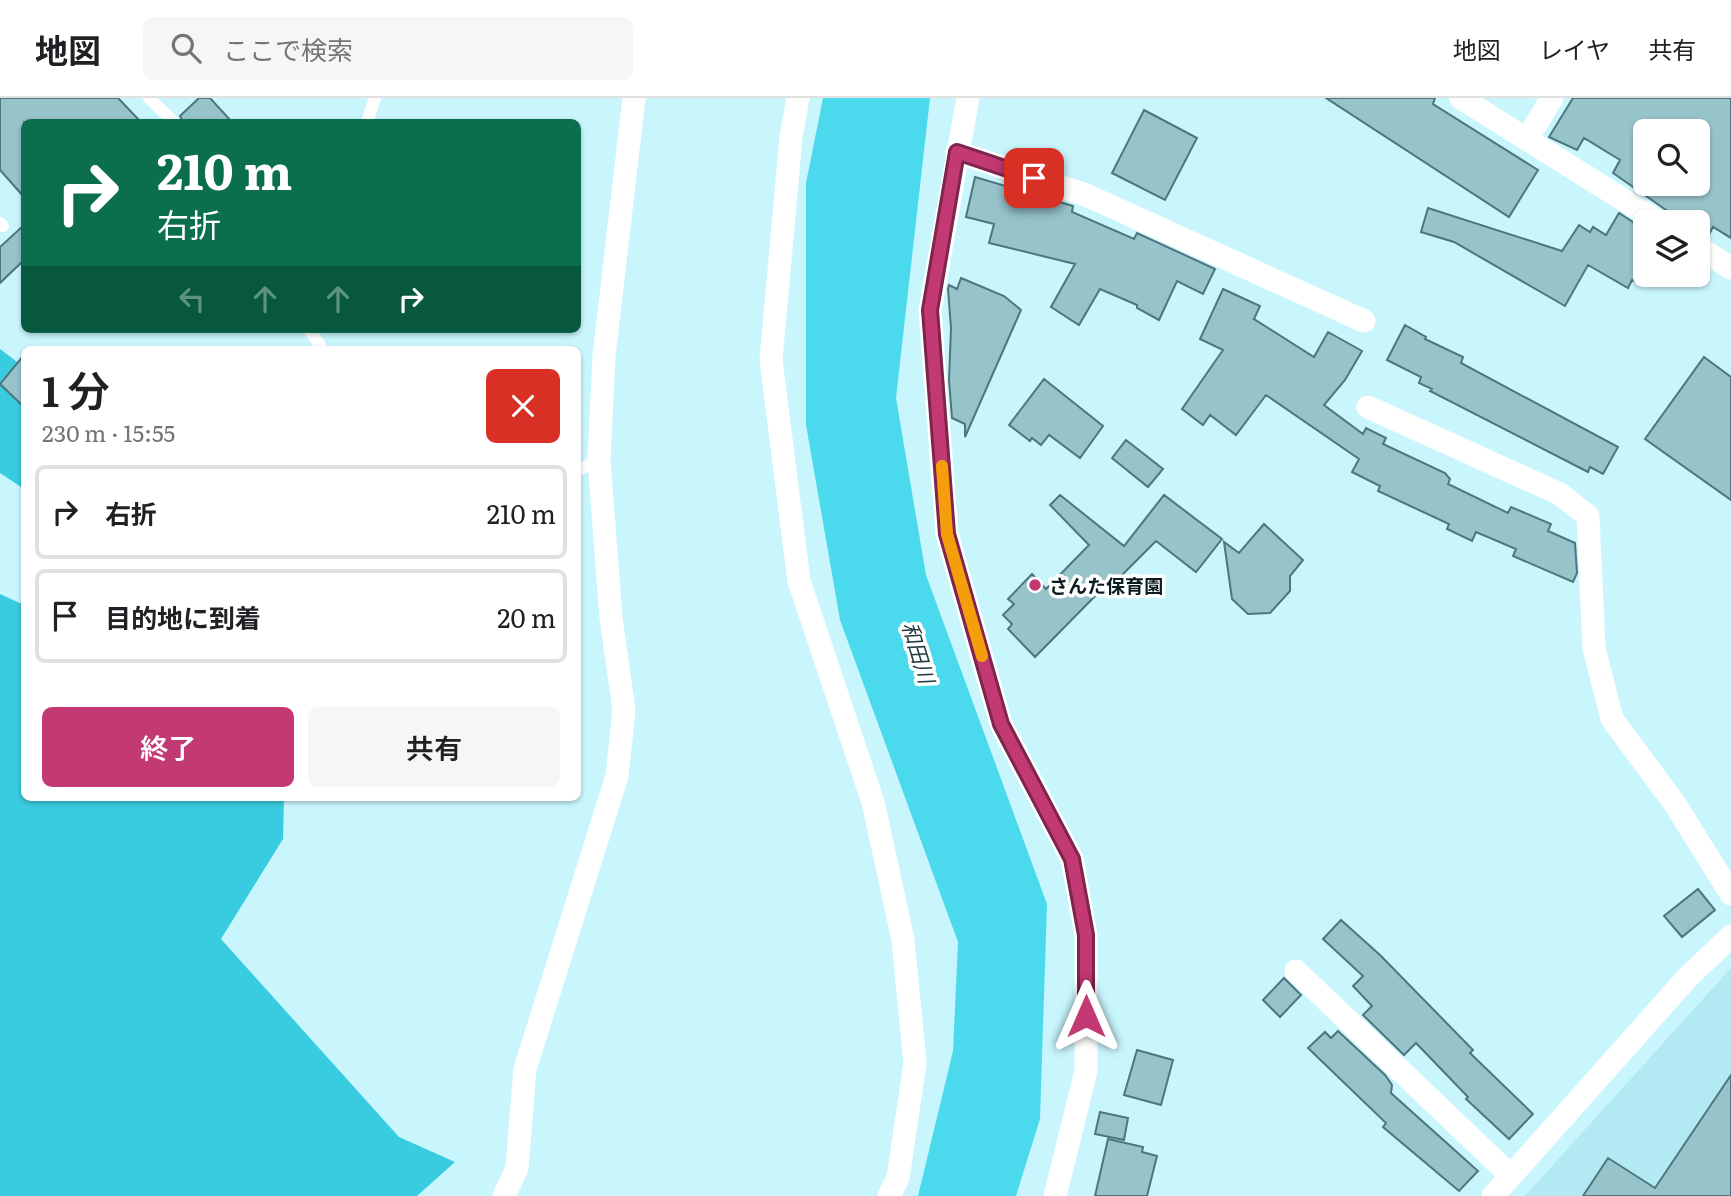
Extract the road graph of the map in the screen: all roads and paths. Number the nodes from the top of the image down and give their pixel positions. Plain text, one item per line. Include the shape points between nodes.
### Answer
1 (149, 98) edge
2 (375, 98) edge
3 (634, 98) edge
4 (798, 98) edge
5 (968, 98) edge
6 (1461, 98) edge
7 (1552, 98) edge
8 (171, 119) edge
9 (368, 119) edge
10 (1527, 139) junction
11 (957, 152) junction
12 (1640, 210) edge
13 (1710, 255) edge
14 (1731, 268) edge
15 (1364, 321) dead end
16 (1368, 407) dead end
17 (599, 460) junction
18 (581, 469) edge
19 (1731, 894) edge
20 (1731, 936) edge
21 (1296, 971) dead end
22 (1511, 1176) junction
23 (504, 1196) edge
24 (889, 1196) edge
25 (1055, 1196) edge
26 (1493, 1196) edge

1 - 8 lane
2 - 9 lane
3 - 17 street via 604,356
4 - 24 street via 771,360 799,581 873,802 903,940 915,1063 898,1178
5 - 11 street
6 - 10 street
7 - 10 street
10 - 12 street
11 - 15 street via 1086,195
11 - 25 street via 930,310 947,534 1001,724 1072,859 1086,935 1086,1071
13 - 14 street
16 - 19 street via 1560,494 1588,516 1594,648 1612,719 1675,804
17 - 18 lane
17 - 23 street via 611,618 624,710 617,776 525,1069 517,1168
20 - 22 street via 1687,978
21 - 22 street
22 - 26 street

